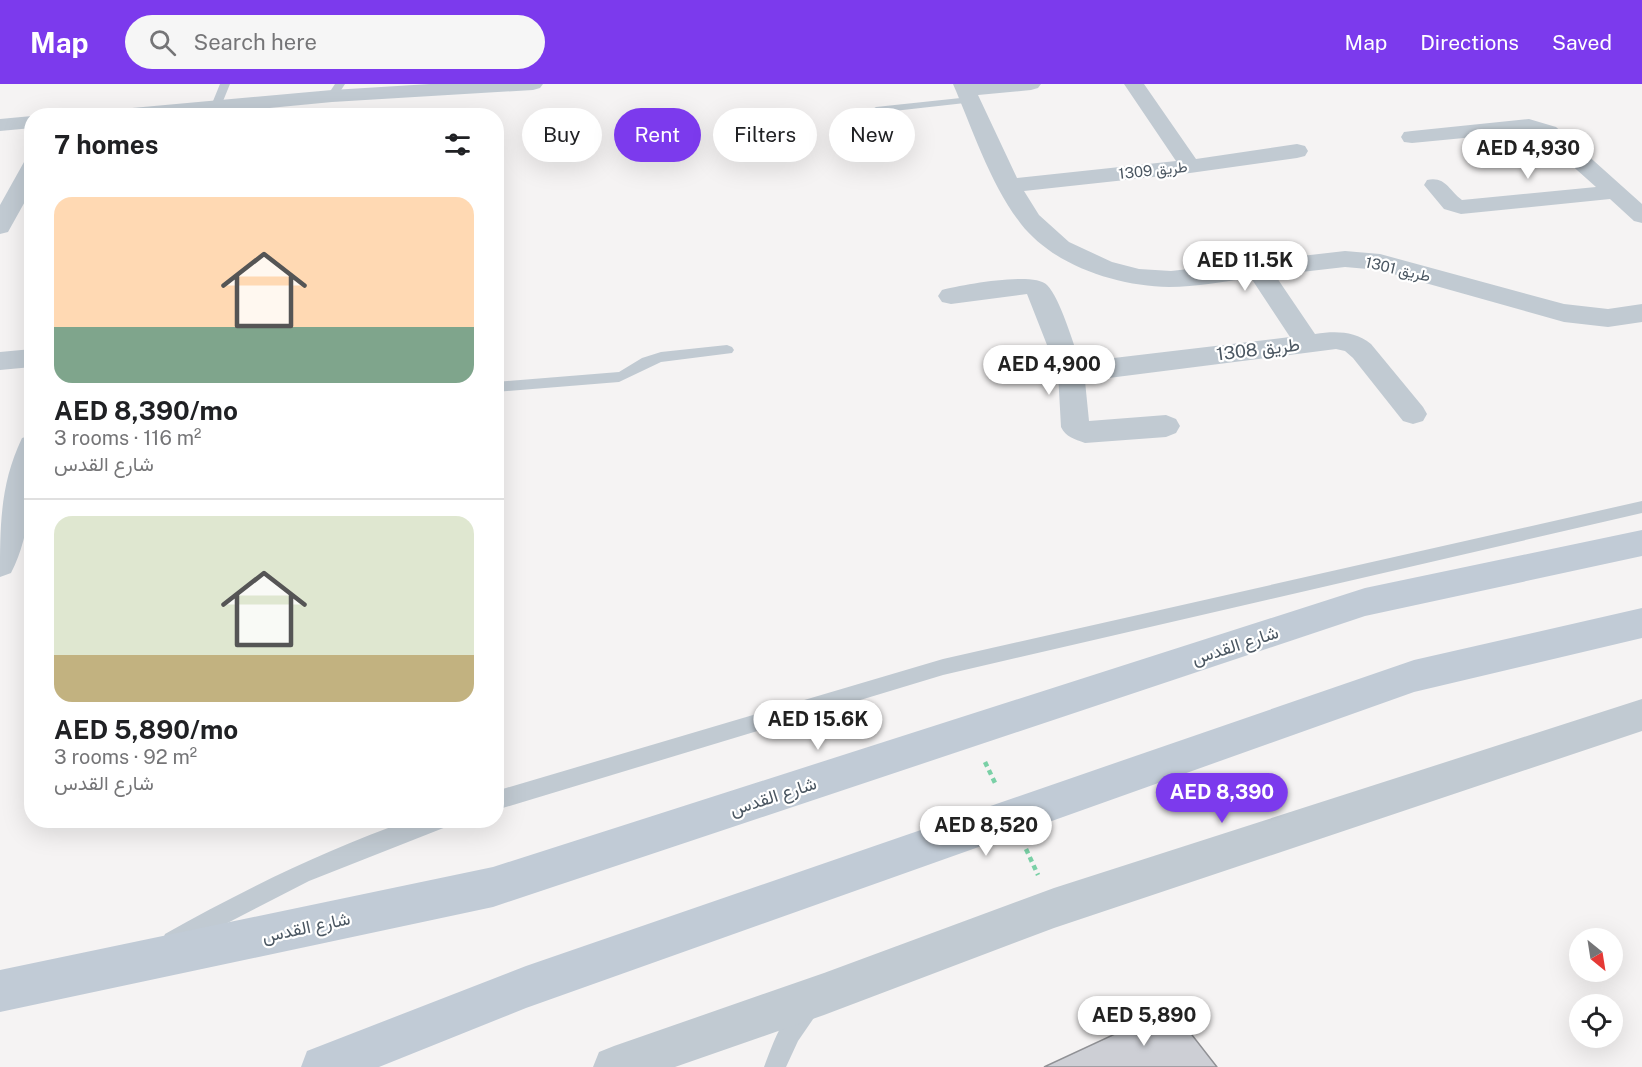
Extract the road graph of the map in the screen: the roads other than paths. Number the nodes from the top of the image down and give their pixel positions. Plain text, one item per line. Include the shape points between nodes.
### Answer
1 (225, 84) edge
2 (533, 84) edge
3 (1031, 84) edge
4 (1134, 84) edge
5 (493, 86) edge
6 (336, 90) edge
7 (966, 91) edge
8 (216, 106) junction
9 (201, 108) edge
10 (885, 108) edge
11 (24, 123) edge
12 (0, 125) edge
13 (1412, 137) dead end
14 (1297, 151) dead end
15 (1190, 166) junction
16 (24, 181) edge
17 (1435, 185) dead end
18 (1009, 186) junction
19 (1615, 192) junction
20 (1642, 216) edge
21 (0, 227) edge
22 (1258, 269) junction
23 (951, 296) dead end
24 (1642, 313) edge
25 (1307, 342) junction
26 (727, 350) dead end
27 (24, 359) edge
28 (0, 361) edge
29 (1071, 373) junction
30 (504, 386) edge
31 (1413, 414) dead end
32 (1166, 426) dead end
33 (24, 468) edge
34 (1642, 507) edge
35 (22, 511) edge
36 (1642, 543) edge
37 (0, 564) edge
38 (1642, 623) edge
39 (1642, 715) edge
40 (504, 799) edge
41 (415, 828) edge
42 (132, 964) junction
43 (0, 991) edge
44 (824, 994) junction
45 (323, 1067) edge
46 (614, 1067) edge
47 (775, 1067) edge

1 - 8 lane
2 - 5 street
3 - 7 street
4 - 15 street
5 - 6 street
6 - 8 street
7 - 10 lane
7 - 18 street, طريق 1301
8 - 9 street
11 - 12 street
13 - 19 street via 1535,126 1548,132
14 - 15 street, طريق 1309
15 - 18 street, طريق 1309
16 - 21 street
17 - 19 street via 1452,204 1461,207
18 - 22 street, طريق 1301 via 1030,220 1061,248 1104,268 1138,278 1171,279
19 - 20 street
22 - 24 street, طريق 1301 via 1346,259 1372,261 1564,314 1608,318
22 - 25 street
23 - 29 street via 1028,285 1036,288
25 - 29 street, طريق 1308
25 - 31 street, طريق 1308 via 1336,340 1357,347
26 - 30 lane via 659,358 619,377
27 - 28 street
29 - 32 street via 1073,422 1078,430
33 - 35 street via 18,484
34 - 40 lane via 943,667
35 - 37 street
36 - 42 main road, شارع القدس via 1365,602 493,887
38 - 45 main road via 1414,676 526,987
39 - 44 street via 1054,908
41 - 42 lane via 296,875
42 - 43 main road, شارع القدس
44 - 46 street
44 - 47 lane via 790,1034

